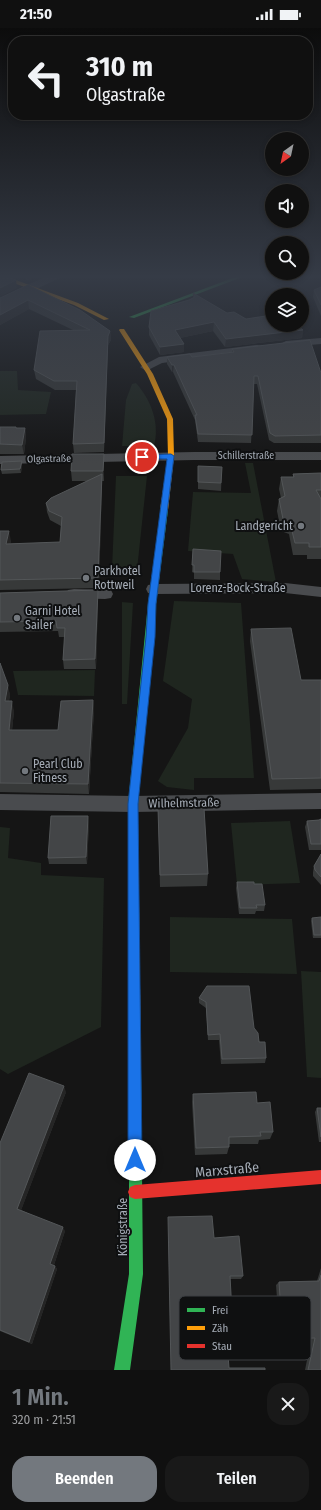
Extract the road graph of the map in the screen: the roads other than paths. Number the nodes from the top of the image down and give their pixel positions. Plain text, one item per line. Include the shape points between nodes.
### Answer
1 (128, 339) edge
2 (320, 343) edge
3 (146, 367) junction
4 (171, 456) junction
5 (321, 456) edge
6 (0, 460) edge
7 (154, 588) junction
8 (321, 592) edge
9 (58, 594) edge
10 (105, 594) dead end
11 (321, 801) edge
12 (0, 802) edge
13 (133, 804) junction
14 (321, 1177) edge
15 (135, 1192) junction
16 (122, 1370) edge

1 - 3 street, Königstraße
2 - 3 street via 269,346 159,360
3 - 4 street, Königstraße via 170,419
4 - 5 street, Schillerstraße
4 - 6 street, Olgastraße
4 - 7 street, Königstraße
7 - 8 street, Lorenz-Bock-Straße via 285,588
7 - 13 street, Königstraße
9 - 10 street
11 - 13 street, Wilhelmstraße
12 - 13 street, Wilhelmstraße
13 - 15 street, Königstraße
14 - 15 street, Marxstraße
15 - 16 street, Königstraße via 136,1274

